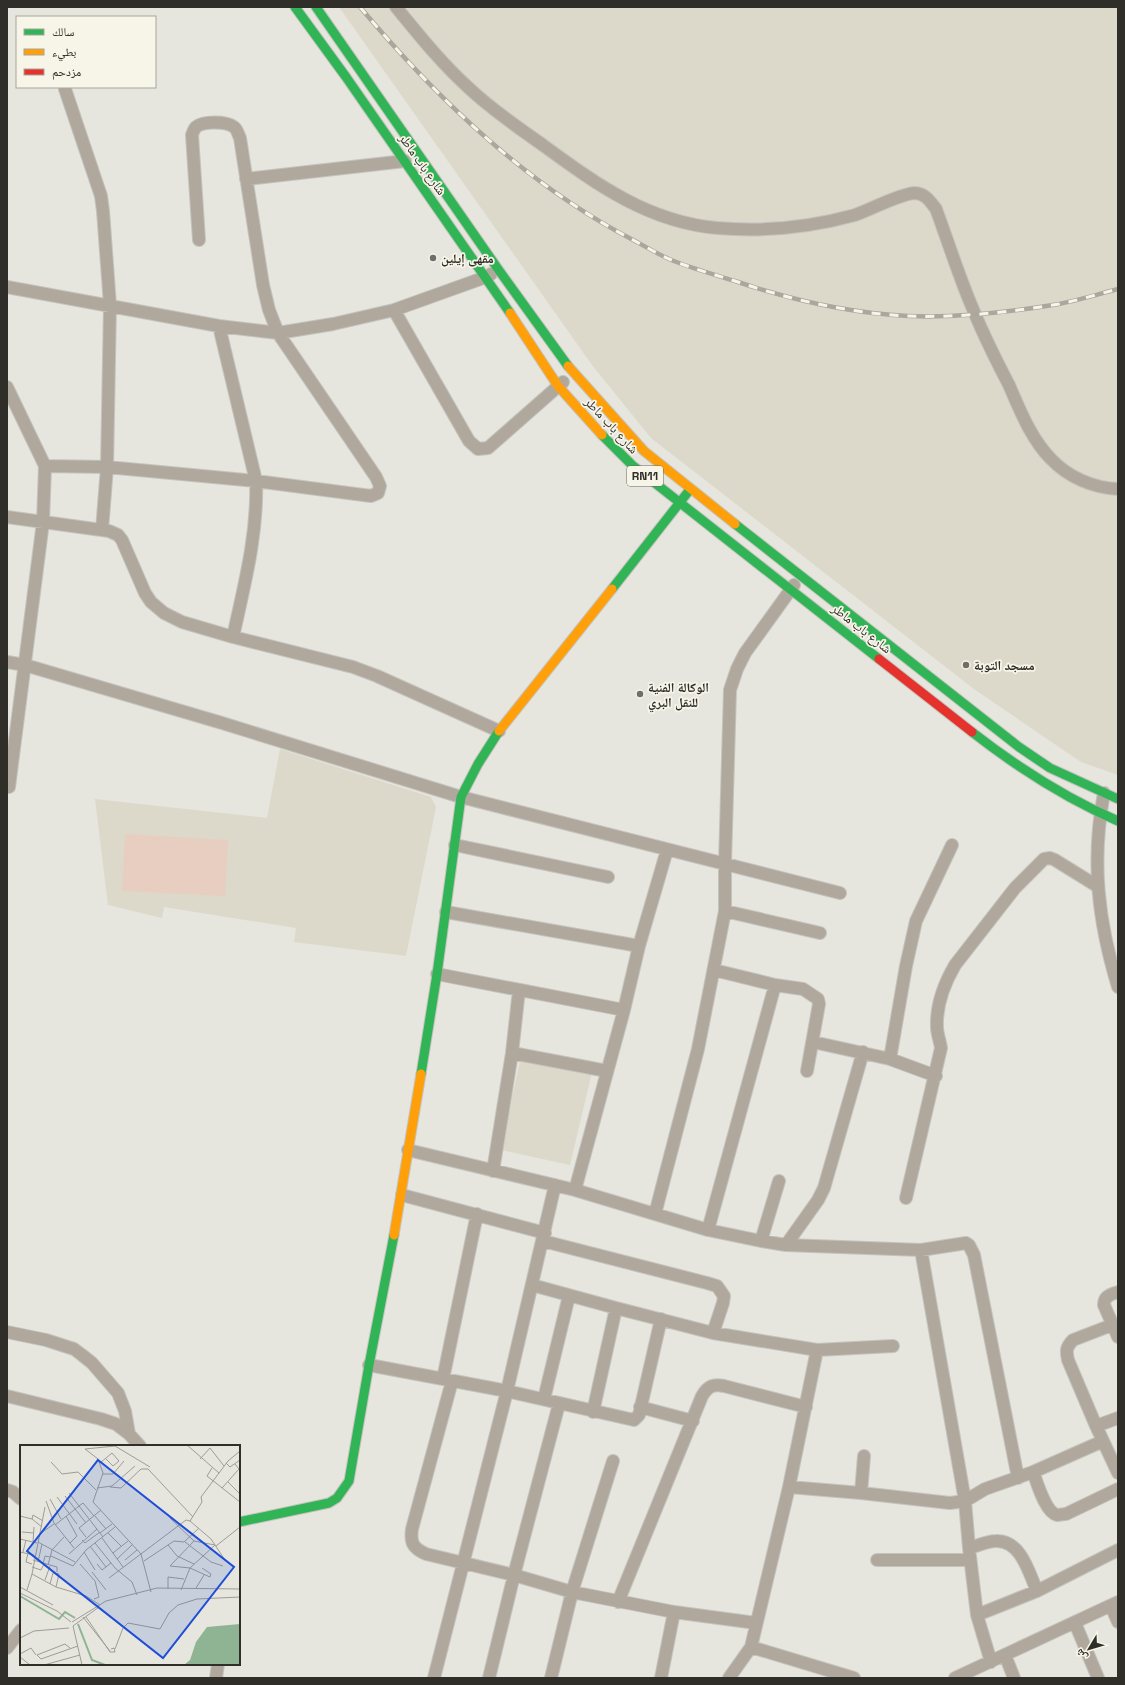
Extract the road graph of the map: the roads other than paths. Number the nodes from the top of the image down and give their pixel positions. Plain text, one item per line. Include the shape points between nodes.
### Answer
1 (295, 7) edge
2 (316, 7) edge
3 (396, 7) edge
4 (65, 89) dead end
5 (405, 161) junction
6 (246, 178) junction
7 (199, 240) dead end
8 (498, 269) junction
9 (486, 277) junction
10 (7, 287) edge
11 (110, 305) junction
12 (394, 310) junction
13 (219, 326) junction
14 (278, 333) junction
15 (574, 374) junction
16 (558, 386) junction
17 (7, 387) edge
18 (45, 466) junction
19 (107, 466) junction
20 (256, 481) junction
21 (1118, 489) edge
22 (690, 490) junction
23 (680, 504) junction
24 (7, 518) edge
25 (43, 522) junction
26 (102, 530) junction
27 (801, 576) junction
28 (791, 589) junction
29 (233, 637) junction
30 (7, 662) edge
31 (25, 665) junction
32 (499, 731) junction
33 (9, 787) dead end
34 (1104, 793) junction
35 (460, 797) junction
36 (1118, 799) edge
37 (1100, 814) junction
38 (1118, 820) edge
39 (455, 845) junction
40 (952, 845) dead end
41 (667, 850) junction
42 (724, 863) junction
43 (608, 877) dead end
44 (1097, 886) junction
45 (840, 893) dead end
46 (725, 911) junction
47 (446, 912) junction
48 (820, 933) dead end
49 (639, 946) junction
50 (714, 970) junction
51 (437, 974) junction
52 (775, 985) junction
53 (1118, 987) edge
54 (519, 990) junction
55 (624, 1010) junction
56 (813, 1042) junction
57 (863, 1052) junction
58 (512, 1053) junction
59 (890, 1059) junction
60 (607, 1070) junction
61 (807, 1071) dead end
62 (936, 1076) junction
63 (408, 1150) junction
64 (493, 1171) junction
65 (779, 1181) dead end
66 (555, 1185) junction
67 (575, 1190) junction
68 (402, 1195) junction
69 (906, 1198) dead end
70 (477, 1214) junction
71 (655, 1214) junction
72 (708, 1230) junction
73 (544, 1237) junction
74 (761, 1241) junction
75 (786, 1245) junction
76 (921, 1250) junction
77 (532, 1285) junction
78 (1118, 1292) edge
79 (569, 1296) junction
80 (616, 1308) junction
81 (661, 1319) junction
82 (1112, 1325) junction
83 (7, 1332) edge
84 (713, 1333) junction
85 (1118, 1337) edge
86 (893, 1346) dead end
87 (818, 1350) junction
88 (369, 1365) junction
89 (448, 1380) junction
90 (507, 1391) junction
91 (7, 1396) edge
92 (544, 1399) junction
93 (559, 1404) junction
94 (640, 1407) junction
95 (806, 1407) junction
96 (593, 1412) junction
97 (1118, 1418) edge
98 (693, 1421) junction
99 (1096, 1426) junction
100 (129, 1434) junction
101 (1103, 1440) junction
102 (139, 1445) edge
103 (864, 1456) dead end
104 (613, 1461) dead end
105 (1033, 1472) junction
106 (1118, 1473) edge
107 (1018, 1478) junction
108 (789, 1487) junction
109 (1118, 1489) edge
110 (7, 1490) edge
111 (861, 1492) junction
112 (20, 1498) edge
113 (965, 1501) junction
114 (240, 1522) edge
115 (969, 1548) junction
116 (1118, 1550) edge
117 (877, 1560) dead end
118 (970, 1560) junction
119 (464, 1563) junction
120 (514, 1575) junction
121 (1037, 1591) junction
122 (572, 1592) junction
123 (618, 1602) junction
124 (1115, 1604) edge
125 (674, 1612) junction
126 (977, 1615) junction
127 (1118, 1622) edge
128 (756, 1623) junction
129 (1075, 1623) junction
130 (20, 1631) edge
131 (751, 1647) junction
132 (7, 1648) edge
133 (1005, 1655) junction
134 (991, 1662) junction
135 (218, 1665) edge
136 (216, 1678) edge
137 (434, 1678) edge
138 (489, 1678) edge
139 (551, 1678) edge
140 (661, 1678) edge
141 (729, 1678) edge
142 (854, 1678) edge
143 (955, 1678) edge
144 (1014, 1678) edge
145 (1098, 1678) edge

1 - 5 main road, شارع باب ماطر / RN11
2 - 8 main road, شارع باب ماطر / RN11
3 - 21 street via 469,89 493,109 600,185 659,216 688,224 718,228 785,228 855,214 914,193 923,194 936,209 975,314 1037,441 1051,459 1069,474 1088,484
4 - 11 street via 101,196
5 - 6 street
5 - 9 main road, شارع باب ماطر / RN11
6 - 7 street via 240,138 234,127 219,122 196,127 192,140
6 - 14 street via 263,285
8 - 9 street
8 - 15 main road, شارع باب ماطر / RN11
9 - 12 street
9 - 16 main road, شارع باب ماطر / RN11
10 - 11 street
11 - 13 street
11 - 19 street
12 - 14 street
12 - 16 street via 468,441 478,449 488,448
13 - 14 street
13 - 20 street
14 - 20 street via 376,477 380,490 371,496
15 - 16 street
15 - 22 main road, شارع باب ماطر / RN11 via 644,451
16 - 23 main road, شارع باب ماطر / RN11 via 632,466
17 - 18 street
18 - 19 street
18 - 25 street
19 - 20 street
19 - 26 street
20 - 29 street via 254,528
22 - 23 main road
22 - 27 main road, شارع باب ماطر / RN11
23 - 28 main road, شارع باب ماطر / RN11
23 - 32 main road
24 - 25 street
25 - 26 street
25 - 31 street
26 - 29 street via 118,535 122,540 145,593 164,613 182,622
27 - 28 street
27 - 34 main road, شارع باب ماطر / RN11 via 1019,747 1050,768
28 - 37 main road, شارع باب ماطر / RN11 via 994,749 1034,777
28 - 42 street via 745,653 730,690
29 - 32 street via 353,667
30 - 31 street
31 - 33 street
31 - 35 street
32 - 35 main road
34 - 36 main road, شارع باب ماطر / RN11
34 - 37 street
35 - 39 main road
35 - 41 street
37 - 38 main road, شارع باب ماطر / RN11
37 - 44 street
39 - 43 street
39 - 47 main road
40 - 59 street via 916,921
41 - 42 street
41 - 49 street
42 - 45 street
42 - 46 street
44 - 53 street via 1104,935
44 - 62 street via 1050,858 1044,859 1015,888 947,979 938,1018 937,1029 941,1048
46 - 48 street
46 - 50 street
47 - 49 street
47 - 51 main road
49 - 55 street
50 - 52 street
50 - 71 street via 698,1049
51 - 54 street
51 - 63 main road
52 - 56 street via 803,989 818,999
52 - 72 street
54 - 55 street
54 - 58 street
55 - 60 street
56 - 57 street
56 - 61 street
57 - 59 street
57 - 75 street via 824,1188
58 - 60 street
58 - 64 street
59 - 62 street
60 - 67 street
62 - 69 street
63 - 64 street
63 - 68 main road
64 - 66 street
65 - 74 street
66 - 67 street
66 - 73 street
67 - 71 street
68 - 70 street
68 - 88 main road
70 - 73 street
70 - 89 street
71 - 72 street
72 - 74 street
73 - 77 street
73 - 84 street via 717,1286 724,1296
74 - 75 street
75 - 76 street
76 - 107 street via 960,1243 970,1245
76 - 113 street
77 - 79 street
77 - 90 street
78 - 82 street via 1104,1300
79 - 80 street
79 - 92 street
80 - 81 street
80 - 96 street
81 - 84 street
81 - 94 street
82 - 85 street
82 - 99 street via 1073,1340 1066,1350
83 - 100 street via 74,1349 92,1362 118,1393 125,1410
84 - 87 street
86 - 87 street
87 - 95 street
88 - 89 street
88 - 114 main road via 349,1481 337,1498 311,1508
89 - 90 street
89 - 119 street via 411,1541 415,1548 426,1554
90 - 92 street
90 - 119 street
91 - 100 street via 101,1419 116,1424
92 - 93 street
93 - 96 street
93 - 120 street
94 - 96 street via 639,1415 634,1420
94 - 98 street
95 - 98 street via 716,1385 710,1386 705,1392
95 - 108 street
97 - 99 street
98 - 123 street
99 - 101 street
100 - 102 street
101 - 105 street
101 - 106 street
103 - 111 street
104 - 122 street
105 - 107 street
105 - 109 street via 1047,1507 1057,1515 1066,1514
107 - 113 street via 985,1489
108 - 111 street
108 - 128 street
110 - 112 street
111 - 113 street via 950,1503
113 - 115 street
115 - 118 street
115 - 121 street via 996,1541 1014,1548 1021,1554
116 - 121 street
117 - 118 street
118 - 126 street
119 - 120 street
119 - 137 street
120 - 122 street
120 - 138 street
121 - 126 street
122 - 123 street
122 - 139 street
123 - 125 street
124 - 127 street
124 - 129 street
125 - 128 street
125 - 140 street
126 - 134 street
128 - 131 street
129 - 133 street
129 - 145 street
130 - 132 street
131 - 141 street
131 - 142 street
133 - 134 street
133 - 144 street
134 - 143 street
135 - 136 street

